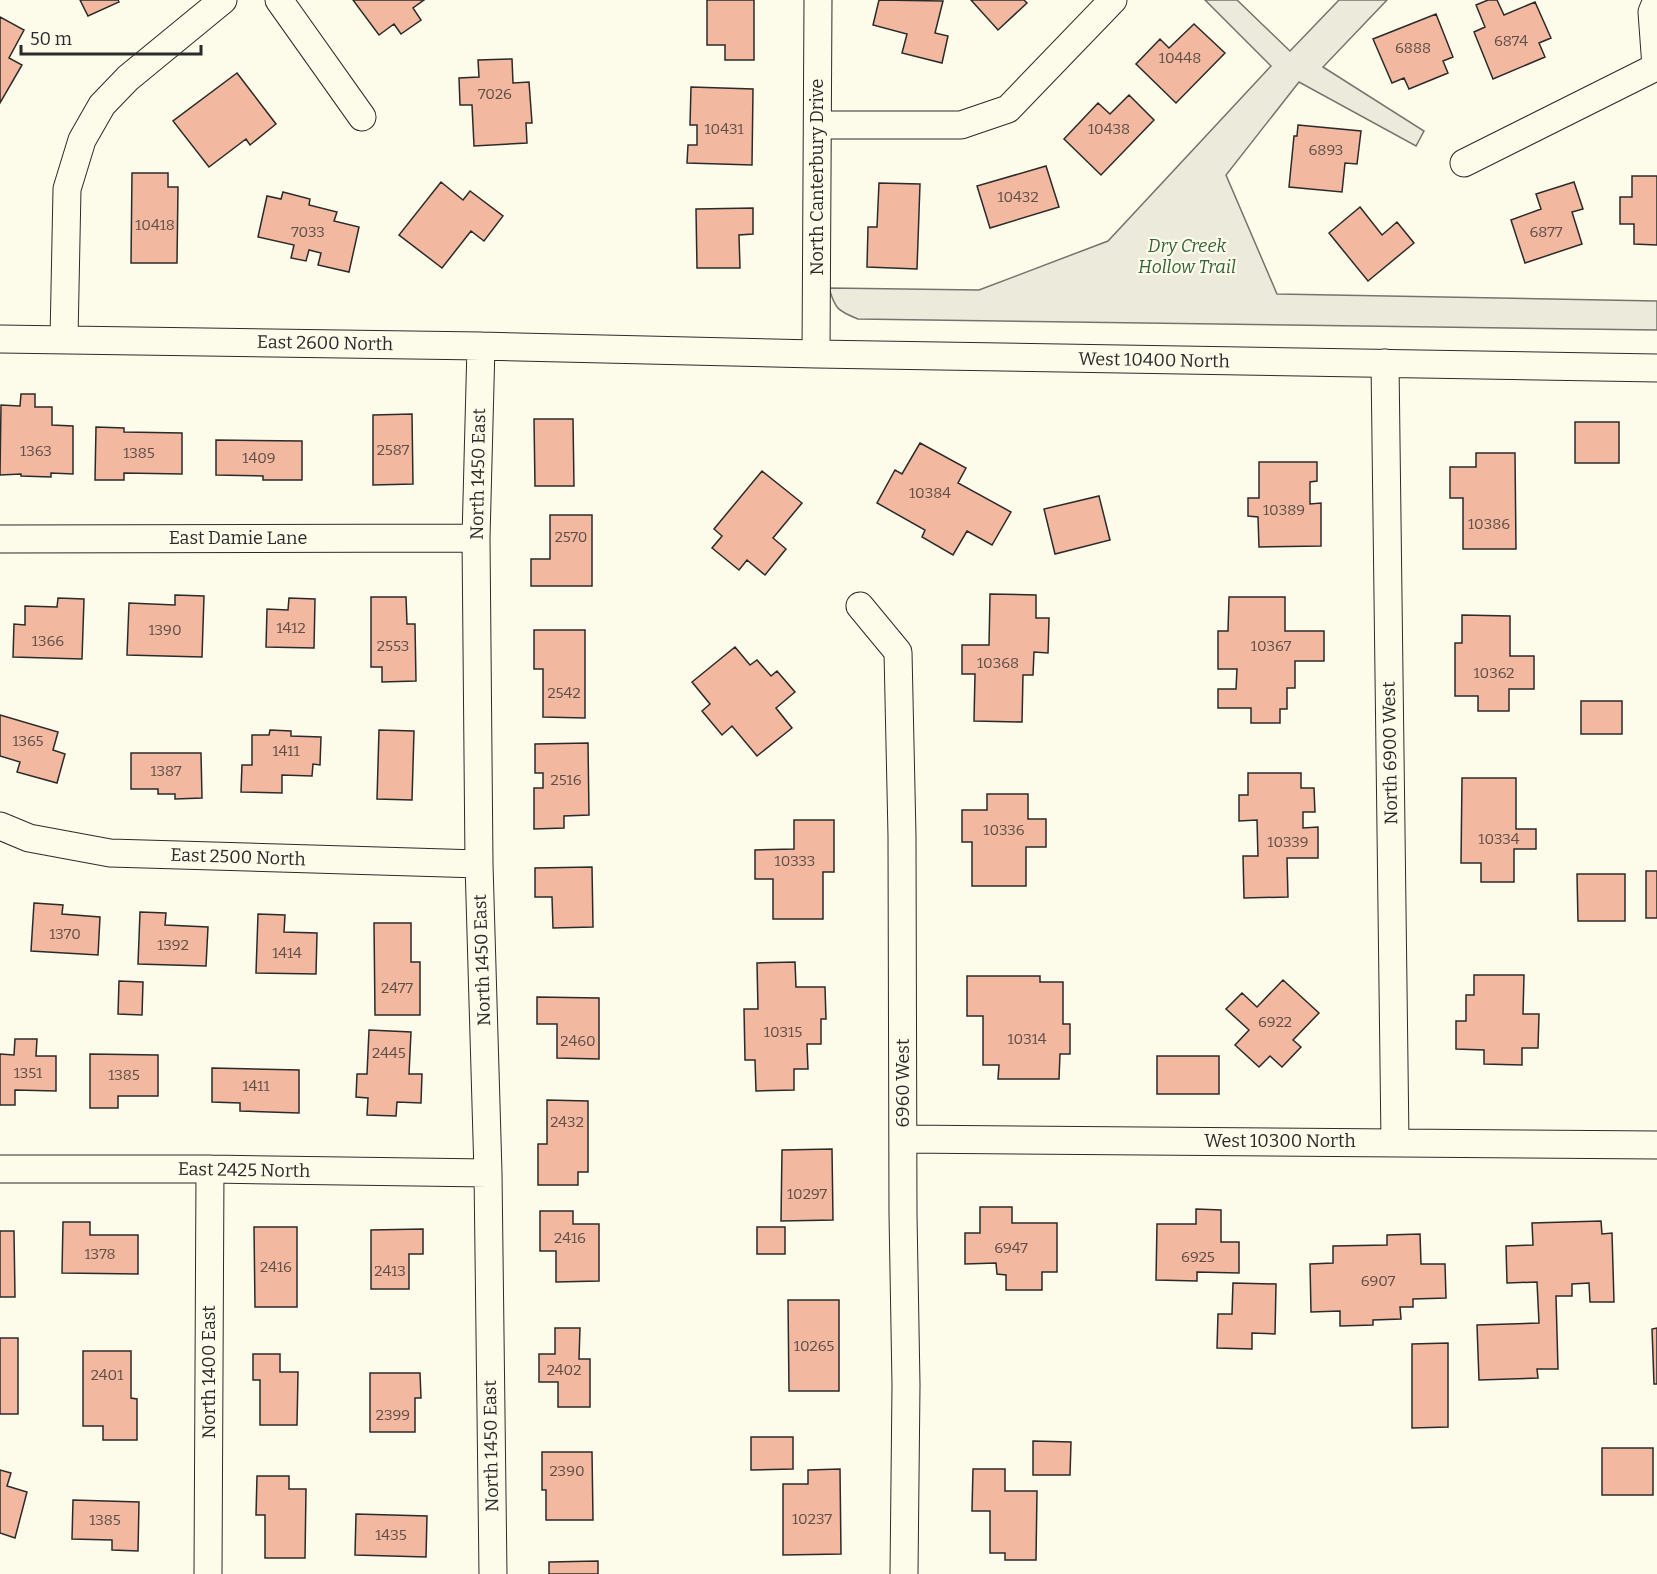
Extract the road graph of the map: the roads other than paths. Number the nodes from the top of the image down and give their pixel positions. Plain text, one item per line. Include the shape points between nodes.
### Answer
1 (223, 0) edge
2 (279, 0) edge
3 (818, 0) edge
4 (1113, 0) edge
5 (1657, 0) edge
6 (1657, 67) edge
7 (362, 117) dead end
8 (818, 125) junction
9 (1464, 163) dead end
10 (0, 339) edge
11 (64, 339) junction
12 (481, 346) junction
13 (650, 349) joint
14 (816, 354) junction
15 (1385, 363) junction
16 (1657, 368) edge
17 (476, 538) junction
18 (0, 539) edge
19 (860, 606) dead end
20 (0, 826) edge
21 (479, 864) junction
22 (903, 1139) junction
23 (1395, 1142) junction
24 (1657, 1145) edge
25 (0, 1169) edge
26 (210, 1169) junction
27 (488, 1173) junction
28 (208, 1574) edge
29 (493, 1574) edge
30 (904, 1574) edge

1 - 11 street via 128,78 102,105 82,140 67,189
2 - 7 street
3 - 8 street, North Canterbury Drive
4 - 8 street via 1008,109 961,125
5 - 6 street via 1653,12
6 - 9 street
8 - 14 street, North Canterbury Drive
10 - 11 street, East 2600 North
11 - 12 street, East 2600 North
12 - 13 street, East 2600 North
12 - 17 street, North 1450 East
13 - 14 street, West 10400 North
14 - 15 street, West 10400 North
15 - 16 street, West 10400 North
15 - 23 street, North 6900 West
17 - 18 street, East Damie Lane
17 - 21 street, North 1450 East
19 - 22 street, 6960 West via 898,652
20 - 21 street, East 2500 North via 29,838 110,853
21 - 27 street, North 1450 East
22 - 23 street, West 10300 North
22 - 30 street, 6960 West
23 - 24 street, West 10300 North
25 - 26 street, East 2425 North
26 - 27 street, East 2425 North
26 - 28 street, North 1400 East
27 - 29 street, North 1450 East

